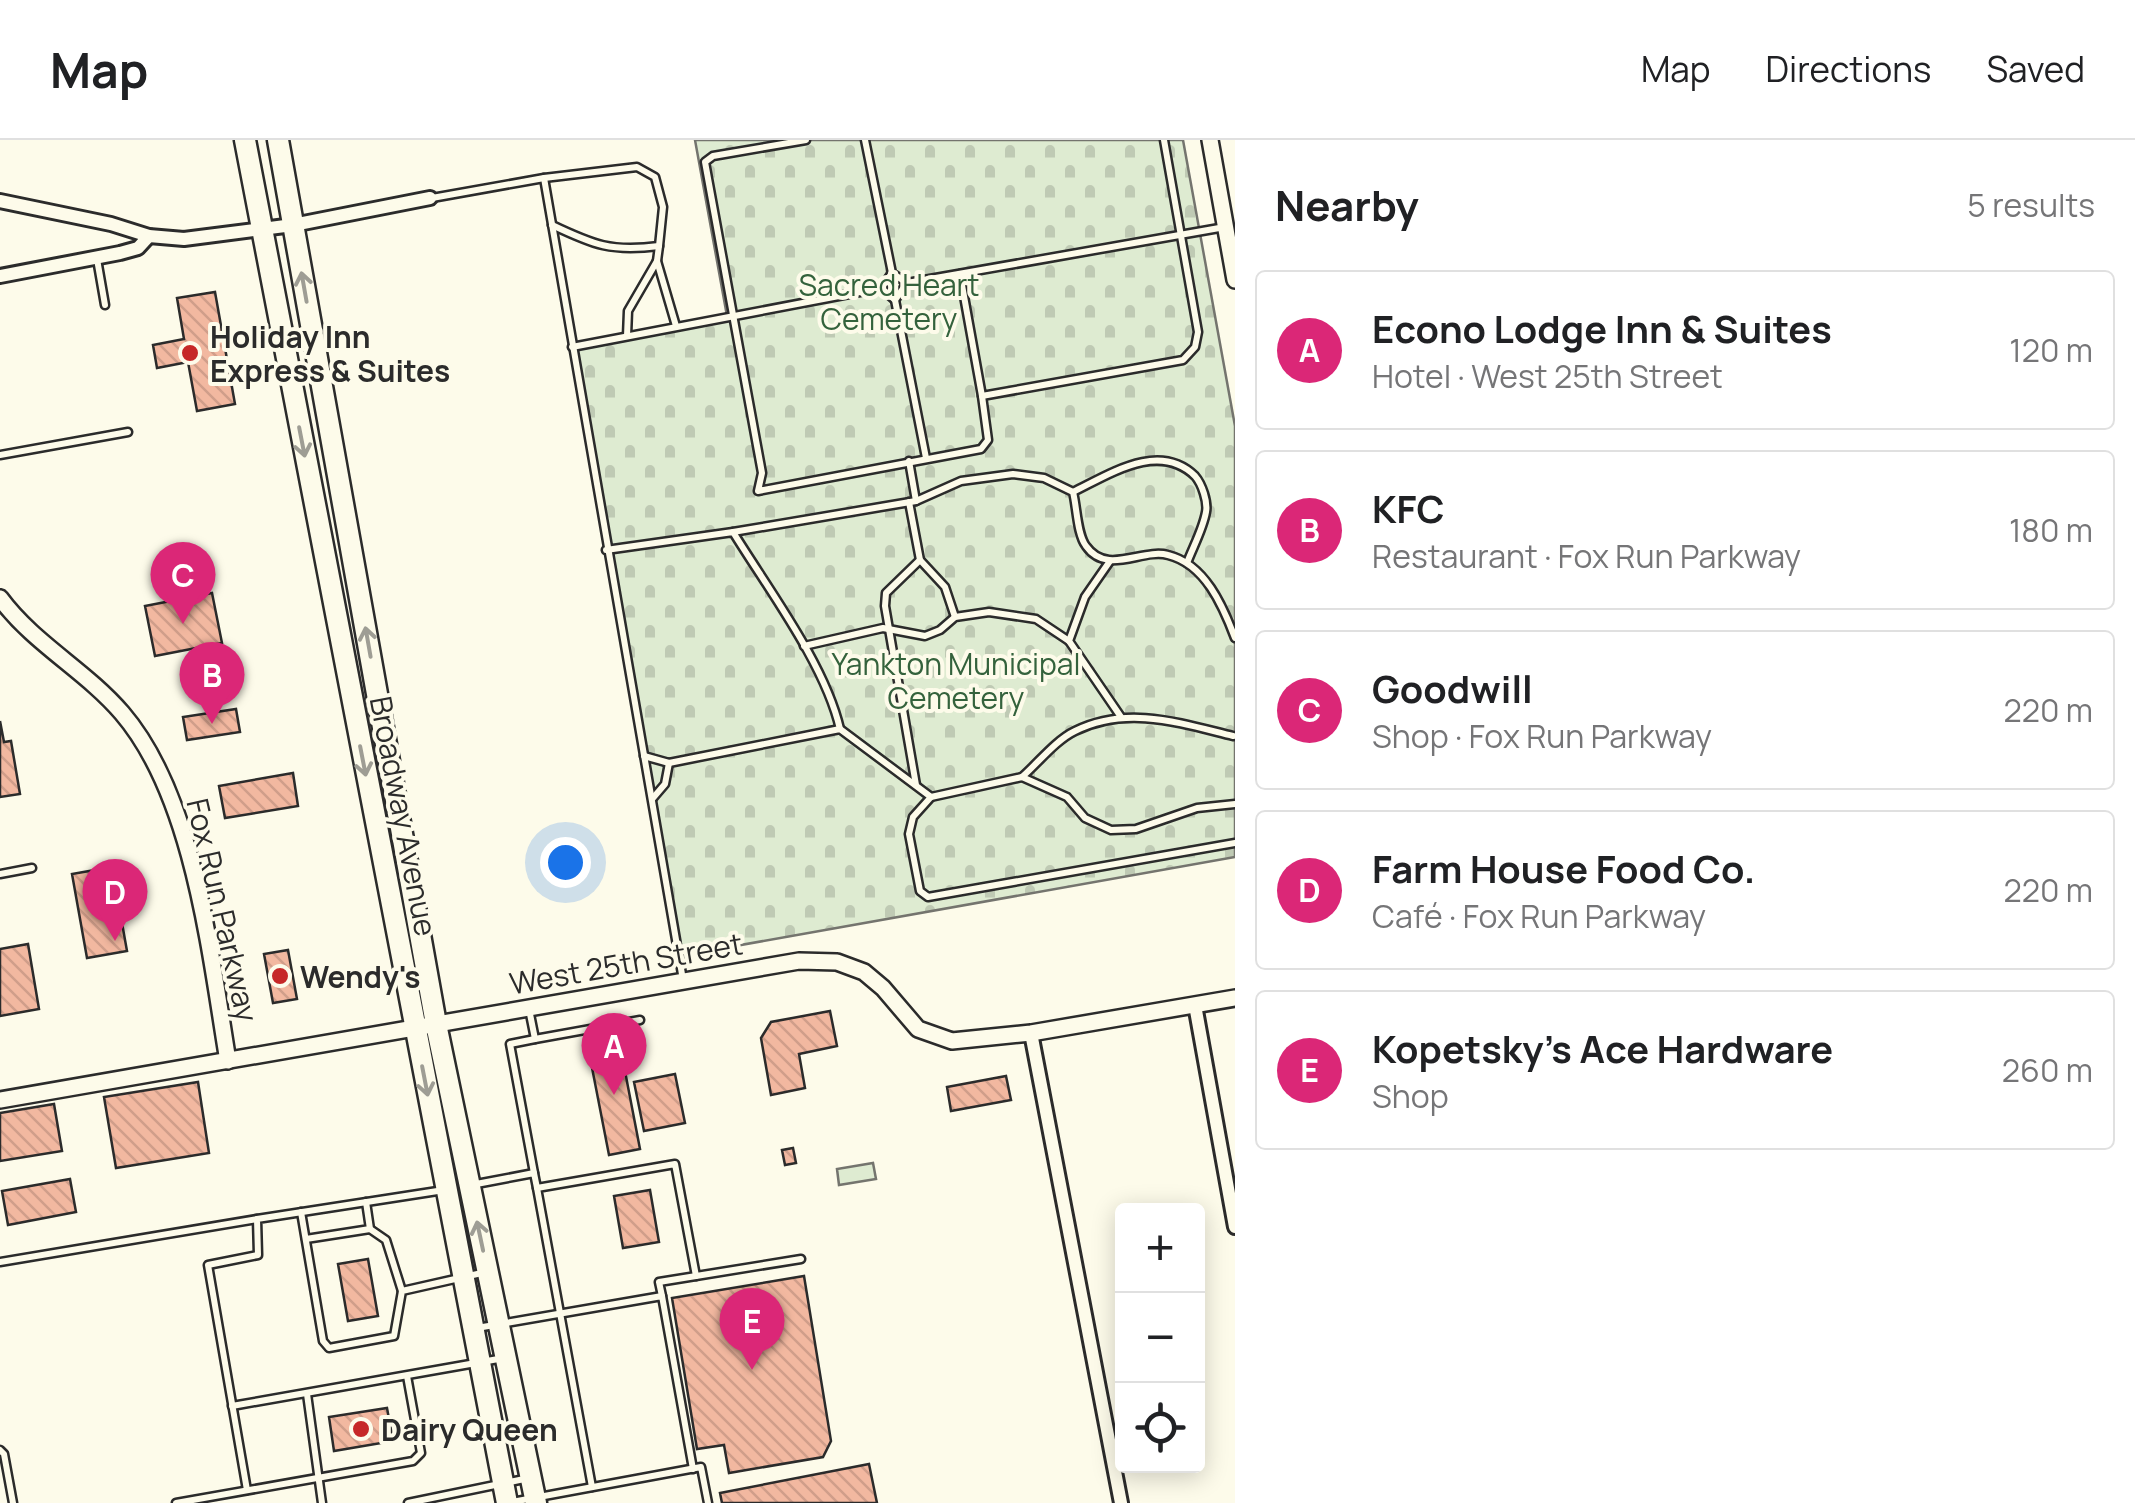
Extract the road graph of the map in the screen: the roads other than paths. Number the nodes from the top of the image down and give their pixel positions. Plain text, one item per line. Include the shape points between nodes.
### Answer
1 (246, 140) edge
2 (278, 140) edge
3 (806, 140) edge
4 (866, 140) edge
5 (1164, 140) edge
6 (1210, 140) edge
7 (544, 178) junction
8 (430, 198) joint
9 (0, 201) edge
10 (1228, 217) edge
11 (293, 225) junction
12 (552, 225) junction
13 (261, 230) junction
14 (1180, 235) junction
15 (150, 236) junction
16 (658, 246) junction
17 (97, 259) junction
18 (657, 261) junction
19 (892, 273) junction
20 (960, 274) junction
21 (0, 276) edge
22 (1235, 280) edge
23 (907, 284) junction
24 (881, 288) junction
25 (895, 300) junction
26 (105, 305) dead end
27 (733, 315) junction
28 (676, 326) junction
29 (627, 336) junction
30 (572, 347) junction
31 (982, 396) junction
32 (128, 432) dead end
33 (0, 456) edge
34 (926, 458) junction
35 (909, 461) junction
36 (1074, 492) junction
37 (912, 502) junction
38 (733, 532) junction
39 (606, 550) junction
40 (920, 560) junction
41 (1110, 561) junction
42 (1187, 563) junction
43 (0, 598) edge
44 (955, 617) junction
45 (890, 630) junction
46 (1235, 638) edge
47 (1068, 641) junction
48 (804, 646) junction
49 (1121, 717) junction
50 (1235, 722) edge
51 (840, 729) junction
52 (1234, 738) edge
53 (644, 756) junction
54 (669, 762) junction
55 (1022, 777) junction
56 (916, 786) junction
57 (652, 798) junction
58 (931, 798) junction
59 (1235, 804) edge
60 (1235, 843) edge
61 (32, 868) dead end
62 (0, 874) edge
63 (683, 981) junction
64 (1235, 998) edge
65 (1195, 1005) junction
66 (529, 1008) junction
67 (640, 1020) dead end
68 (436, 1024) junction
69 (414, 1028) junction
70 (1032, 1033) junction
71 (535, 1039) junction
72 (228, 1061) junction
73 (0, 1100) edge
74 (534, 1173) junction
75 (470, 1185) junction
76 (537, 1188) junction
77 (446, 1190) junction
78 (366, 1202) junction
79 (301, 1212) junction
80 (257, 1219) junction
81 (370, 1228) junction
82 (1235, 1228) edge
83 (306, 1239) junction
84 (801, 1259) dead end
85 (0, 1262) edge
86 (488, 1272) junction
87 (696, 1276) junction
88 (464, 1279) junction
89 (402, 1290) junction
90 (662, 1296) junction
91 (560, 1314) junction
92 (499, 1325) junction
93 (473, 1329) junction
94 (506, 1358) junction
95 (480, 1364) junction
96 (406, 1376) junction
97 (308, 1394) junction
98 (232, 1406) junction
99 (0, 1450) edge
100 (693, 1468) junction
101 (320, 1477) junction
102 (592, 1487) junction
103 (247, 1490) junction
104 (534, 1493) edge
105 (506, 1496) edge
106 (436, 1500) edge
107 (12, 1503) edge
108 (176, 1503) edge
109 (322, 1503) edge
110 (408, 1503) edge
111 (708, 1503) edge
112 (1121, 1503) edge

1 - 13 highway, Broadway Avenue
2 - 11 highway, Broadway Avenue
3 - 27 lane via 705,162
4 - 19 lane
5 - 14 lane
6 - 10 street
7 - 8 lane
7 - 12 lane
7 - 16 lane via 638,167 656,177 662,206
8 - 11 street
9 - 15 street
10 - 14 lane
10 - 22 street
11 - 13 street
68 -> 11 highway, Broadway Avenue
12 - 16 lane via 598,246
12 - 30 lane
13 - 15 street
13 -> 69 highway, Broadway Avenue
14 - 20 lane
14 - 31 lane via 1198,332 1195,348 1182,360
15 - 17 street via 138,248
16 - 18 lane
17 - 21 street
17 - 26 lane
18 - 28 lane
18 - 29 lane via 628,311
19 - 23 lane
19 - 24 lane
20 - 23 lane
20 - 31 lane
23 - 25 lane
24 - 25 lane
24 - 27 lane
25 - 34 lane
27 - 28 lane
27 - 35 lane via 762,473 758,490
28 - 29 lane
29 - 30 lane
30 - 39 lane
31 - 34 lane via 988,440 981,450
32 - 33 lane
34 - 35 lane
35 - 37 lane
36 - 37 lane via 1013,474 961,481
36 - 41 lane via 1084,545
36 - 42 lane via 1154,459 1186,468 1200,481 1208,509
37 - 38 lane
37 - 40 lane
38 - 39 lane
38 - 48 lane
39 - 53 lane
40 - 44 lane via 945,587
40 - 45 lane via 886,593
41 - 42 lane via 1166,554
41 - 47 lane via 1084,597
42 - 46 lane via 1223,605
43 - 72 street, Fox Run Parkway via 104,694 154,761 195,878
44 - 45 lane via 925,636
44 - 47 lane via 1012,613 1036,619
45 - 48 lane
45 - 56 lane
47 - 49 lane
48 - 51 lane
49 - 52 lane via 1156,718
49 - 55 lane via 1073,732
50 - 52 lane
51 - 54 lane
51 - 56 lane
53 - 54 lane
53 - 57 lane
54 - 57 lane via 665,784
55 - 58 lane
55 - 59 lane via 1067,797 1085,818 1111,830
56 - 58 lane
57 - 63 lane
58 - 60 lane via 913,817 909,834 920,891 928,897
61 - 62 lane
63 - 66 street, West 25th Street
63 - 70 street, West 25th Street via 799,961 837,962 864,972 908,1019 937,1038
64 - 65 street, West 25th Street
65 - 70 street, West 25th Street
65 - 82 street
66 - 68 street, West 25th Street
66 - 71 lane
67 - 71 lane
68 - 69 street, West 25th Street
68 - 75 highway, Broadway Avenue
69 - 72 street, West 25th Street
69 -> 77 highway, Broadway Avenue
70 - 112 street
71 - 74 lane via 510,1044
72 - 73 street, West 25th Street
74 - 75 lane
74 - 76 lane
75 - 77 lane
86 -> 75 highway, Broadway Avenue
76 - 87 lane via 675,1164
76 - 91 lane
77 - 78 lane
77 - 88 highway, Broadway Avenue
78 - 79 lane
78 - 81 lane
79 - 80 lane
79 - 83 lane
80 - 85 lane
80 - 98 lane via 258,1255 208,1265
81 - 83 lane
81 - 89 lane via 386,1240
83 - 89 lane via 326,1346 394,1336
84 - 87 lane
86 - 88 lane
86 - 92 highway, Broadway Avenue
87 - 90 lane via 659,1282
88 - 89 lane
88 - 93 highway, Broadway Avenue
90 - 91 lane
90 - 100 lane
91 - 92 lane
91 - 102 lane
92 - 93 lane
92 - 94 highway, Broadway Avenue
93 - 95 highway, Broadway Avenue
94 - 95 lane
94 - 104 highway, Broadway Avenue
95 - 96 lane
95 - 105 highway, Broadway Avenue
96 - 97 lane
96 - 101 lane via 419,1458
97 - 98 lane
97 - 101 lane
98 - 103 lane
99 - 107 lane
100 - 102 lane
100 - 111 lane via 701,1467
101 - 103 lane
101 - 109 lane
102 - 104 lane
103 - 108 lane
104 - 105 lane
104 - 105 lane
105 - 106 lane
106 - 110 lane

